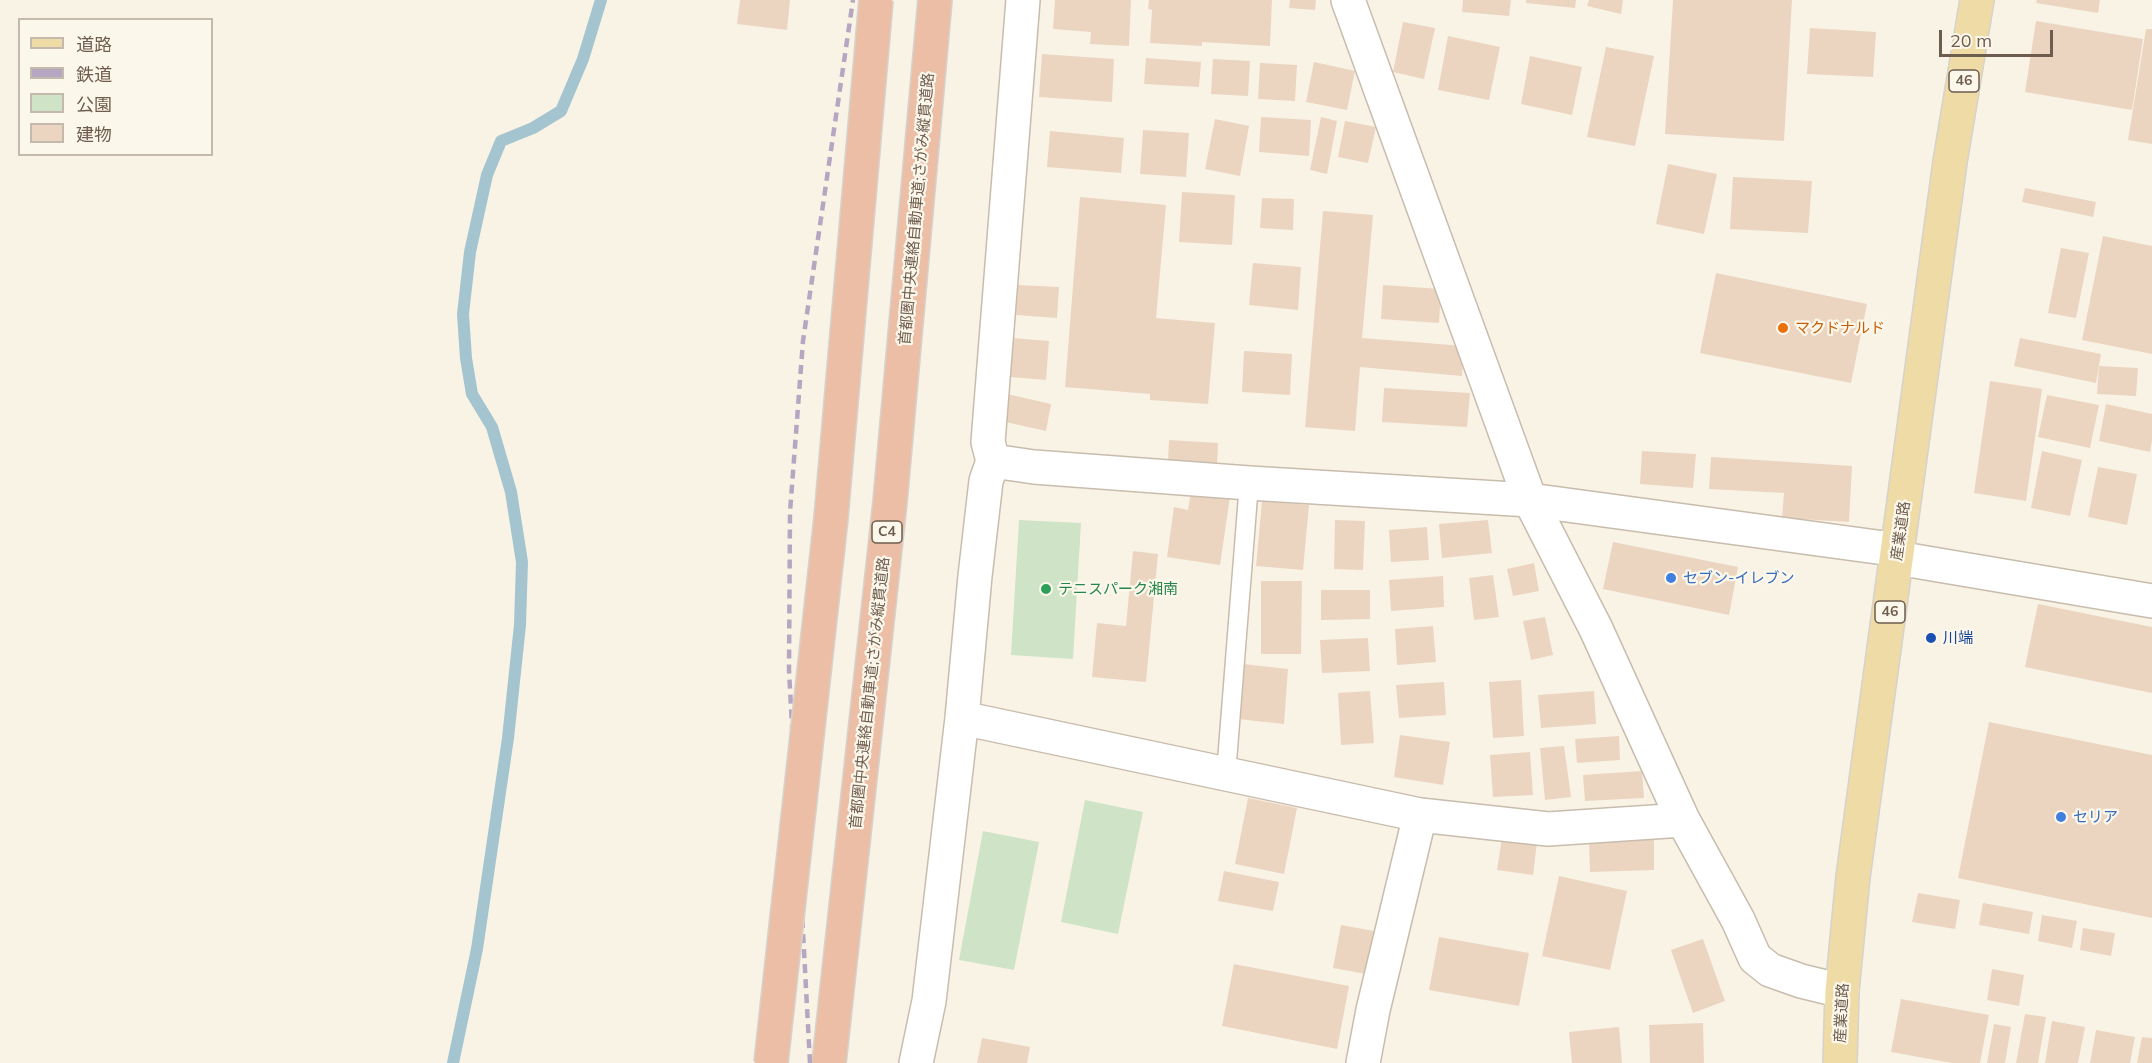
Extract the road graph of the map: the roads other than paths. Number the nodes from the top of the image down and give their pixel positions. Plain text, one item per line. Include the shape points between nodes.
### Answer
1 (876, 0) edge
2 (935, 0) edge
3 (1023, 0) edge
4 (1348, 0) edge
5 (1977, 0) edge
6 (993, 461) junction
7 (1249, 483) junction
8 (1530, 500) junction
9 (1898, 554) junction
10 (2152, 601) edge
11 (962, 718) junction
12 (1226, 774) junction
13 (1420, 816) junction
14 (1683, 820) junction
15 (1842, 991) junction
16 (771, 1063) edge
17 (829, 1063) edge
18 (916, 1063) edge
19 (1363, 1063) edge
20 (1839, 1063) edge

1 - 16 highway, bridge via 831,518
2 - 17 highway, 首都圏中央連絡自動車道;さがみ縦貫道路 / C4 via 891,502
3 - 6 street via 988,442
4 - 8 street
5 - 9 main road, 産業道路 / 46 via 1950,162
6 - 7 street
6 - 11 street via 986,481
7 - 8 street
7 - 12 lane
8 - 9 street
8 - 14 street via 1596,629
9 - 10 street
9 - 15 main road, 産業道路 / 46 via 1853,877
11 - 12 street
11 - 18 street via 928,1001
12 - 13 street
13 - 14 street via 1548,829
13 - 19 street
14 - 15 street via 1755,958 1770,970
15 - 20 main road, 産業道路 / 46

